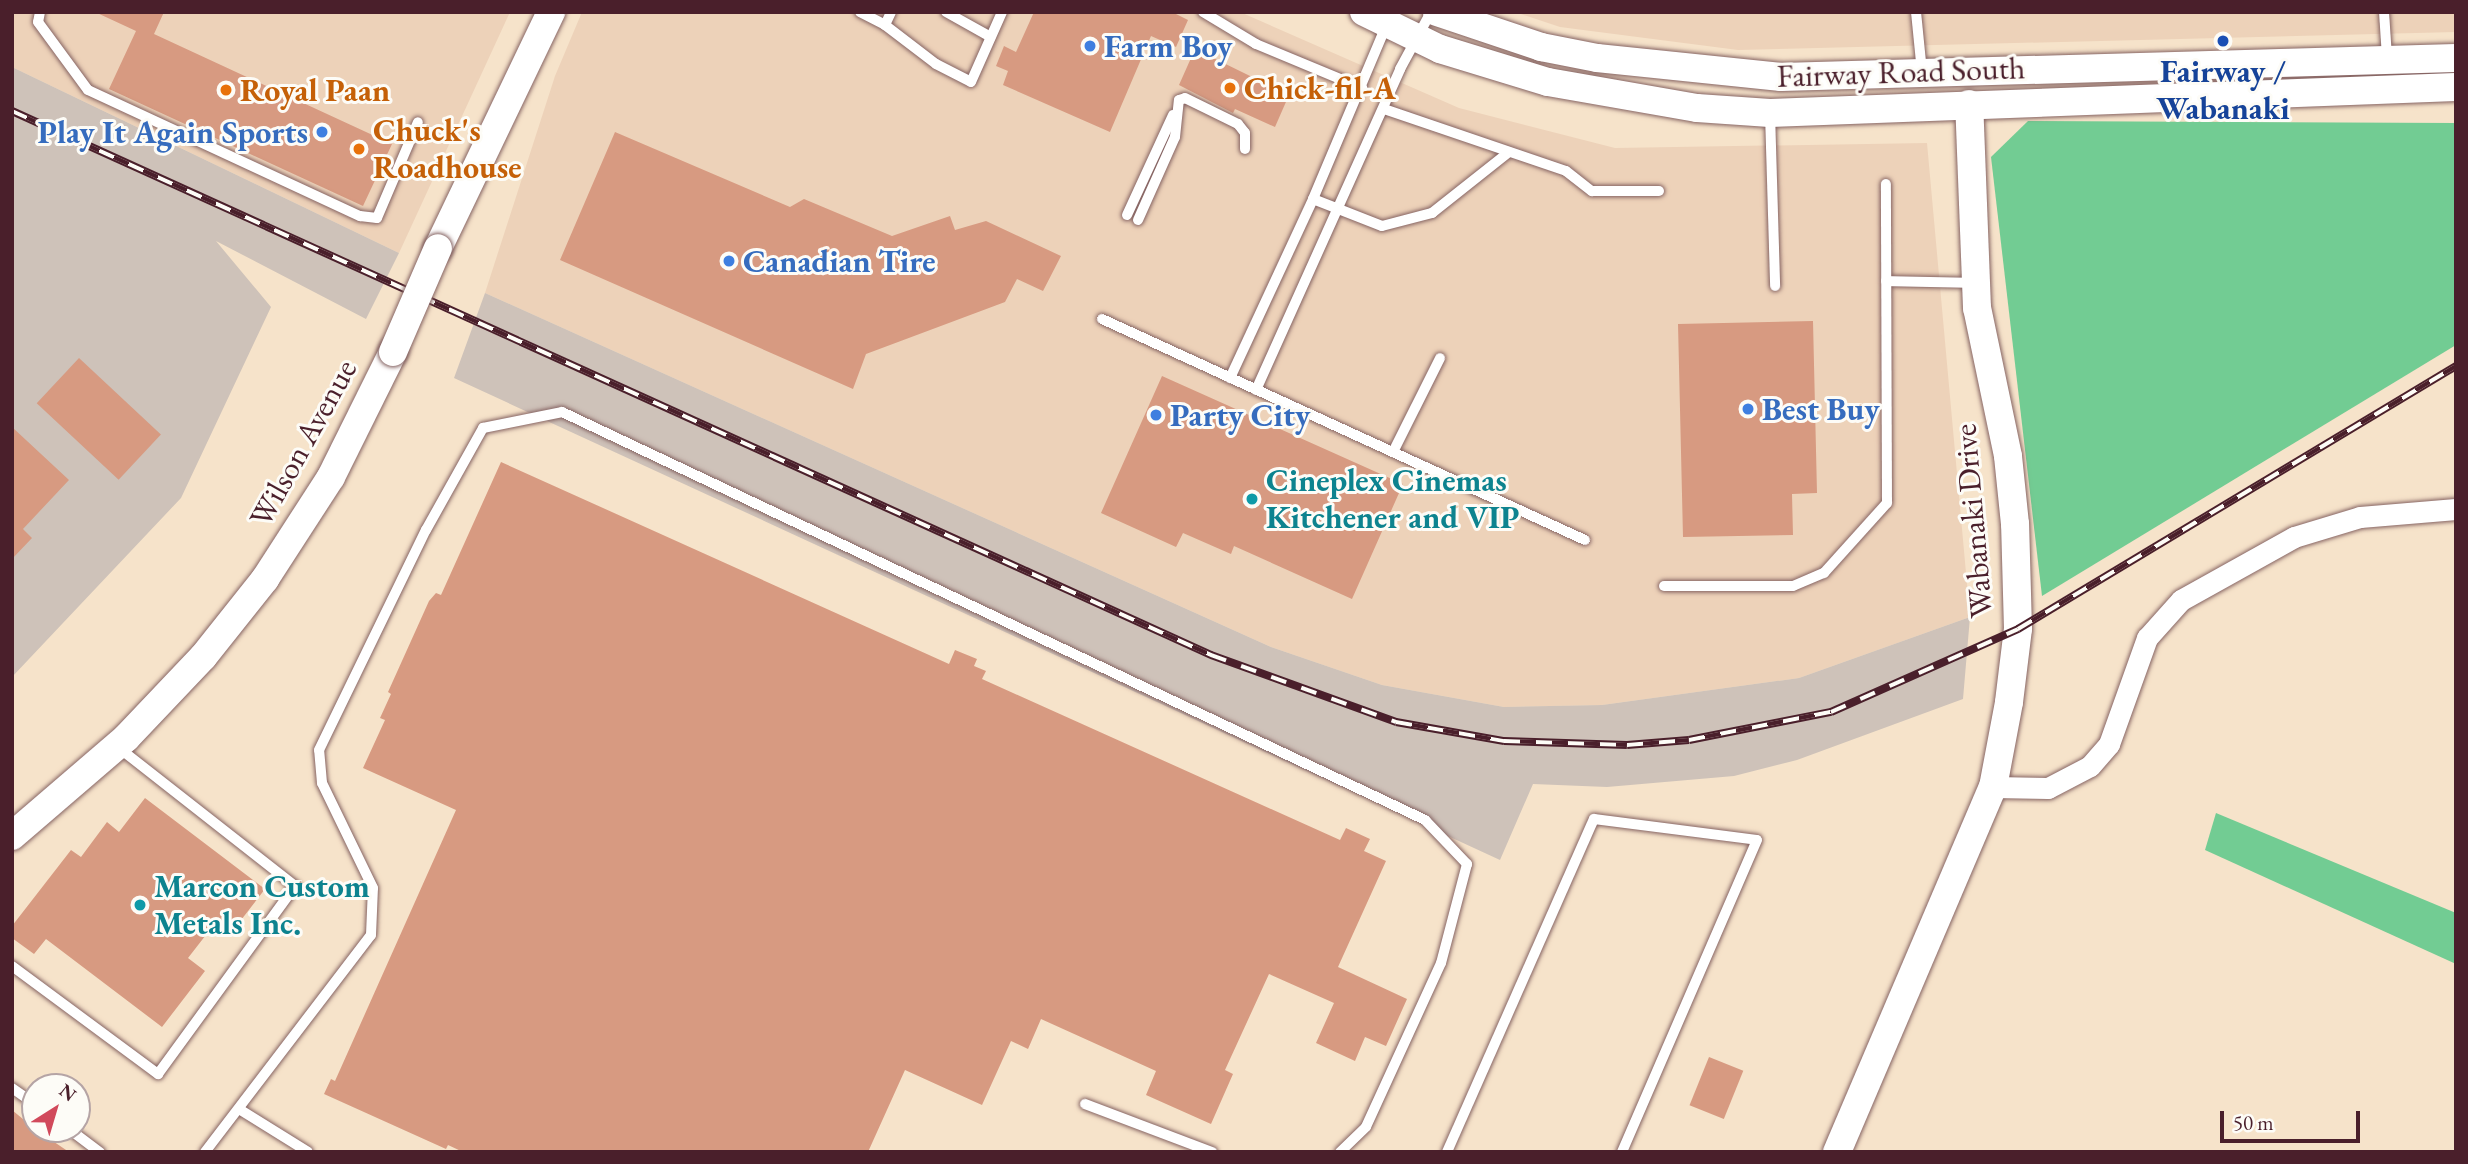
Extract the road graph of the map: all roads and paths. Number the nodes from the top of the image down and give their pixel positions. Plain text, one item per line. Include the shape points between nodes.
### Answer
1 (40, 12) edge
2 (551, 12) edge
3 (860, 12) edge
4 (891, 12) edge
5 (946, 12) edge
6 (1002, 12) edge
7 (1203, 12) edge
8 (1431, 12) edge
9 (1437, 12) edge
10 (1916, 12) edge
11 (2384, 12) edge
12 (1381, 16) edge
13 (885, 25) junction
14 (991, 37) junction
15 (1417, 38) junction
16 (2456, 58) edge
17 (2387, 60) junction
18 (1922, 73) junction
19 (2456, 87) edge
20 (1362, 88) junction
21 (1969, 104) junction
22 (1384, 109) junction
23 (1770, 113) junction
24 (418, 122) dead end
25 (1245, 149) dead end
26 (1509, 152) junction
27 (1885, 184) dead end
28 (1659, 191) dead end
29 (1313, 199) junction
30 (1338, 210) junction
31 (1133, 217) dead end
32 (1886, 281) junction
33 (1974, 283) junction
34 (1775, 286) dead end
35 (1102, 319) dead end
36 (1440, 358) dead end
37 (1230, 378) junction
38 (1256, 390) junction
39 (1393, 452) junction
40 (2456, 509) edge
41 (1585, 540) dead end
42 (1664, 586) dead end
43 (117, 746) junction
44 (1993, 786) junction
45 (12, 836) edge
46 (12, 966) edge
47 (1085, 1104) dead end
48 (239, 1109) junction
49 (205, 1152) edge
50 (308, 1152) edge
51 (1212, 1152) edge
52 (1340, 1152) edge
53 (1447, 1152) edge
54 (1622, 1152) edge
55 (1837, 1152) edge

1 - 24 lane via 38,22 88,90 360,216 377,218
2 - 43 main road, Wilson Avenue, bridge via 331,477 265,579 203,657
3 - 13 lane
4 - 13 lane
5 - 14 lane
6 - 14 lane
7 - 20 lane via 1256,44
8 - 15 lane
9 - 18 main road, Fairway Road South via 1541,47 1689,70 1781,77
10 - 18 lane
11 - 17 lane
12 - 15 main road, Fairway Road South
12 - 20 lane
13 - 14 lane via 936,64 971,82
15 - 22 lane
15 - 23 main road, Fairway Road South via 1487,66 1548,82 1697,107
16 - 17 main road, Fairway Road South
17 - 18 main road, Fairway Road South
19 - 21 main road, Fairway Road South
20 - 29 lane
21 - 23 main road, Fairway Road South
21 - 33 main road, Wabanaki Drive
22 - 26 lane
22 - 30 lane
23 - 34 lane
25 - 31 lane via 1245,133 1231,118 1185,98 1174,112 1175,137
26 - 28 lane via 1566,171 1592,191
26 - 30 lane via 1432,213 1382,226
27 - 32 lane
29 - 30 lane
29 - 37 lane
30 - 38 lane
32 - 33 lane
32 - 42 lane via 1887,503 1824,573 1793,586
33 - 44 main road, Wabanaki Drive via 2008,456 2018,603 2010,702
35 - 37 lane
36 - 39 lane
37 - 38 lane
38 - 39 lane
39 - 41 lane
40 - 44 street via 2360,517 2294,537 2181,600 2147,638 2109,744 2090,766 2048,789
43 - 45 main road, Wilson Avenue
43 - 46 lane via 295,886 158,1074
44 - 55 main road, Wabanaki Drive
47 - 51 lane
48 - 49 lane
48 - 50 lane
48 - 52 lane via 371,935 373,888 322,783 319,750 426,530 483,428 562,412 1425,820 1466,864 1441,963 1366,1127
53 - 54 lane via 1594,819 1757,840

